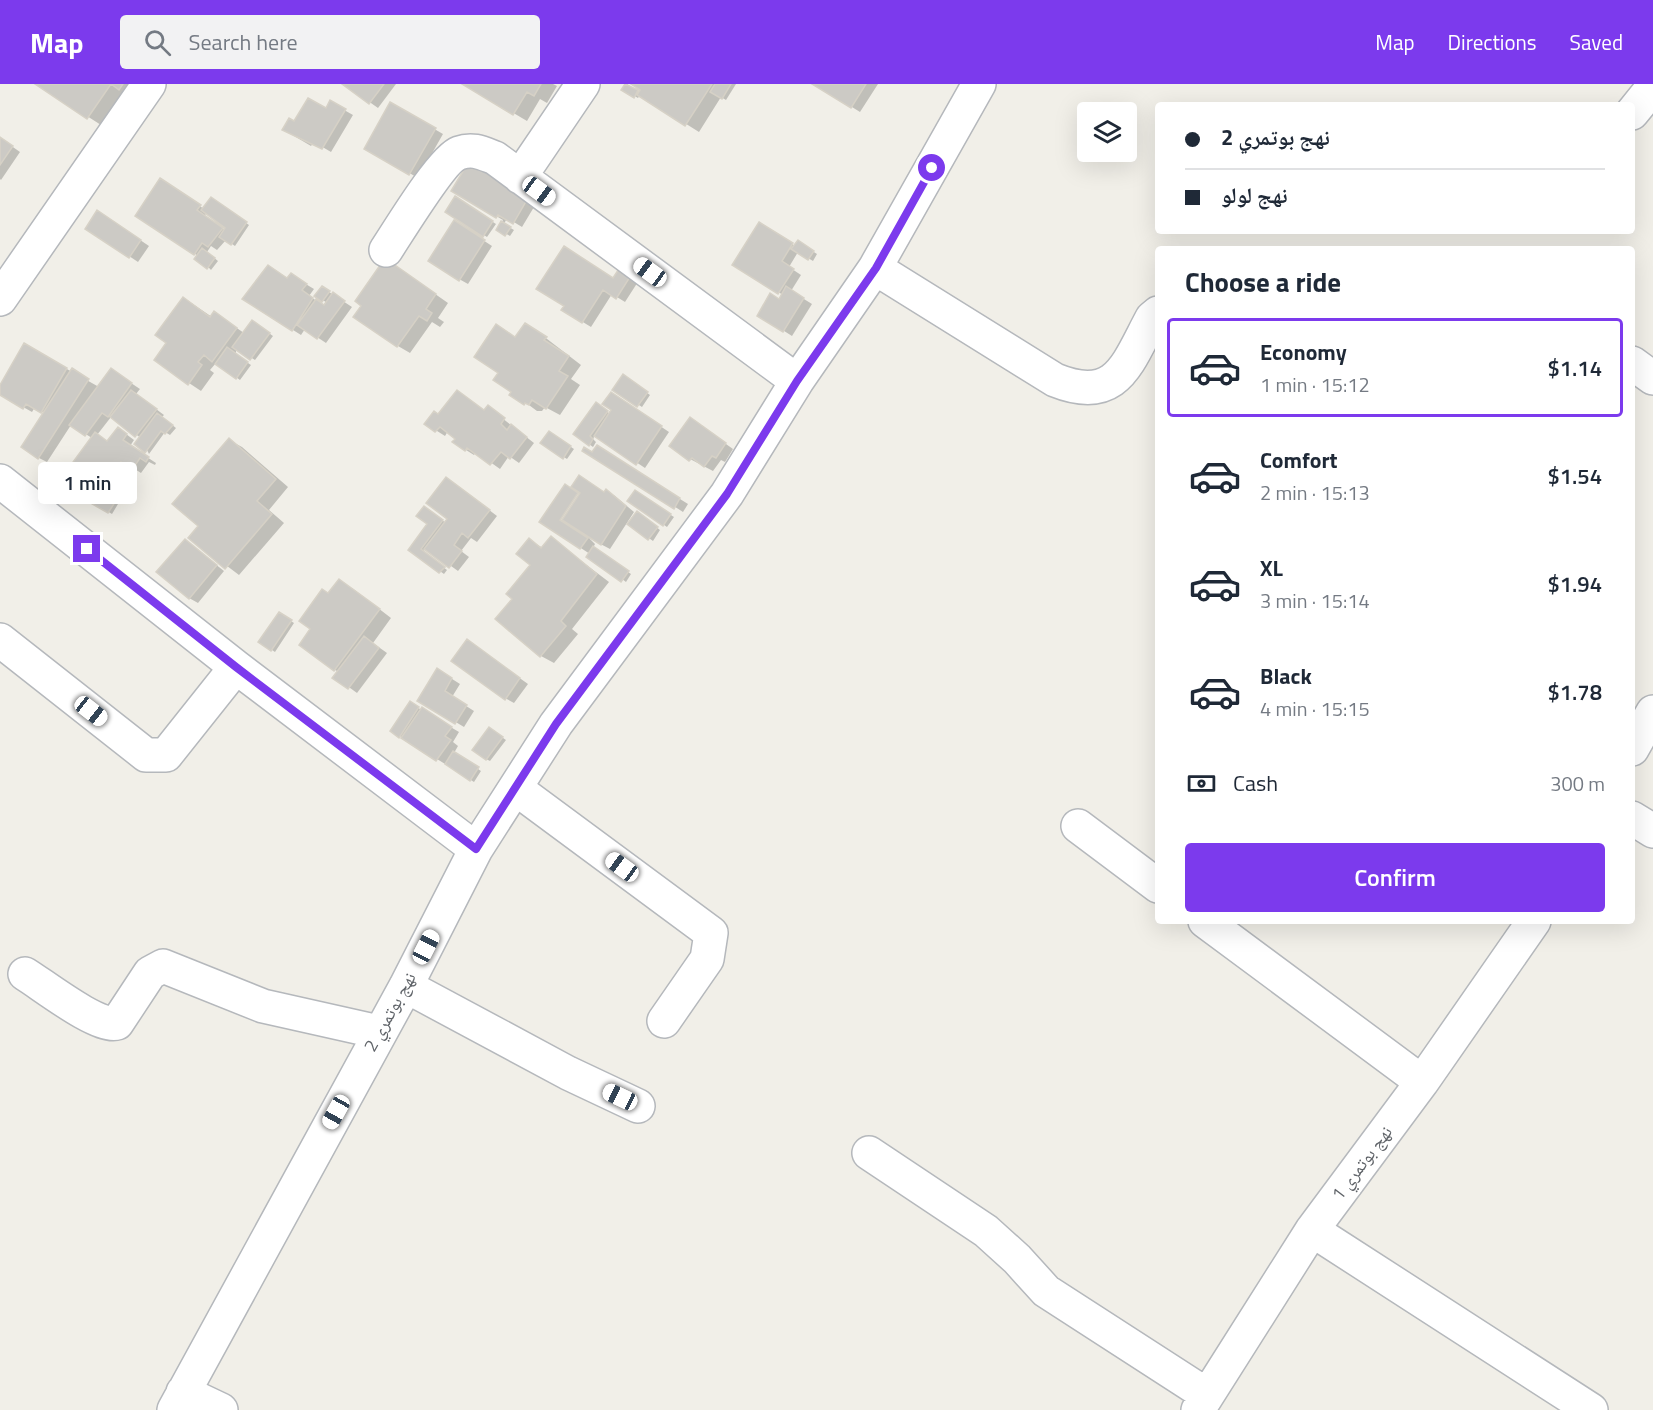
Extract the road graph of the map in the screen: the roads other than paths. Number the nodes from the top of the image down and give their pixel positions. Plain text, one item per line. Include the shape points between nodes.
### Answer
1 (149, 84) edge
2 (583, 84) edge
3 (976, 85) edge
4 (1653, 87) edge
5 (1635, 109) edge
6 (520, 177) junction
7 (386, 250) dead end
8 (876, 268) junction
9 (0, 299) edge
10 (1155, 316) edge
11 (1635, 365) edge
12 (1653, 378) edge
13 (797, 381) junction
14 (0, 481) edge
15 (0, 640) edge
16 (236, 667) junction
17 (1653, 711) edge
18 (1635, 744) edge
19 (515, 788) junction
20 (1635, 820) edge
21 (1078, 826) dead end
22 (1653, 831) edge
23 (476, 849) junction
24 (1155, 884) edge
25 (1209, 924) edge
26 (1532, 924) edge
27 (25, 974) dead end
28 (406, 986) junction
29 (664, 1021) dead end
30 (379, 1032) junction
31 (1422, 1082) junction
32 (638, 1106) dead end
33 (869, 1153) dead end
34 (1312, 1230) junction
35 (178, 1401) edge
36 (1202, 1402) edge
37 (221, 1410) edge
38 (1591, 1410) edge

1 - 9 street
2 - 6 street
3 - 8 street, نهج بوتمري 2
4 - 5 street
6 - 7 street via 495,158 475,150 457,153 443,166
6 - 13 street
8 - 10 street via 1055,380 1084,388 1100,387 1121,375
8 - 13 street, نهج بوتمري 2
11 - 12 street
13 - 19 street, نهج بوتمري 2 via 727,494 556,724
14 - 16 street
15 - 16 street via 146,754 166,755
16 - 23 street
17 - 18 street
19 - 23 street, نهج بوتمري 2
19 - 29 street via 711,933 707,959
20 - 22 street
21 - 24 street
23 - 28 street, نهج بوتمري 2
25 - 31 street
26 - 31 street, نهج بوتمري 1
27 - 30 street via 92,1017 112,1024 117,1023 150,973 163,966 263,1005
28 - 30 street, نهج بوتمري 2
28 - 32 street via 567,1073
30 - 35 street, نهج بوتمري 2
31 - 34 street, نهج بوتمري 1
33 - 36 street via 986,1231 1046,1291
34 - 36 street, نهج بوتمري 1
34 - 38 street
35 - 37 street

